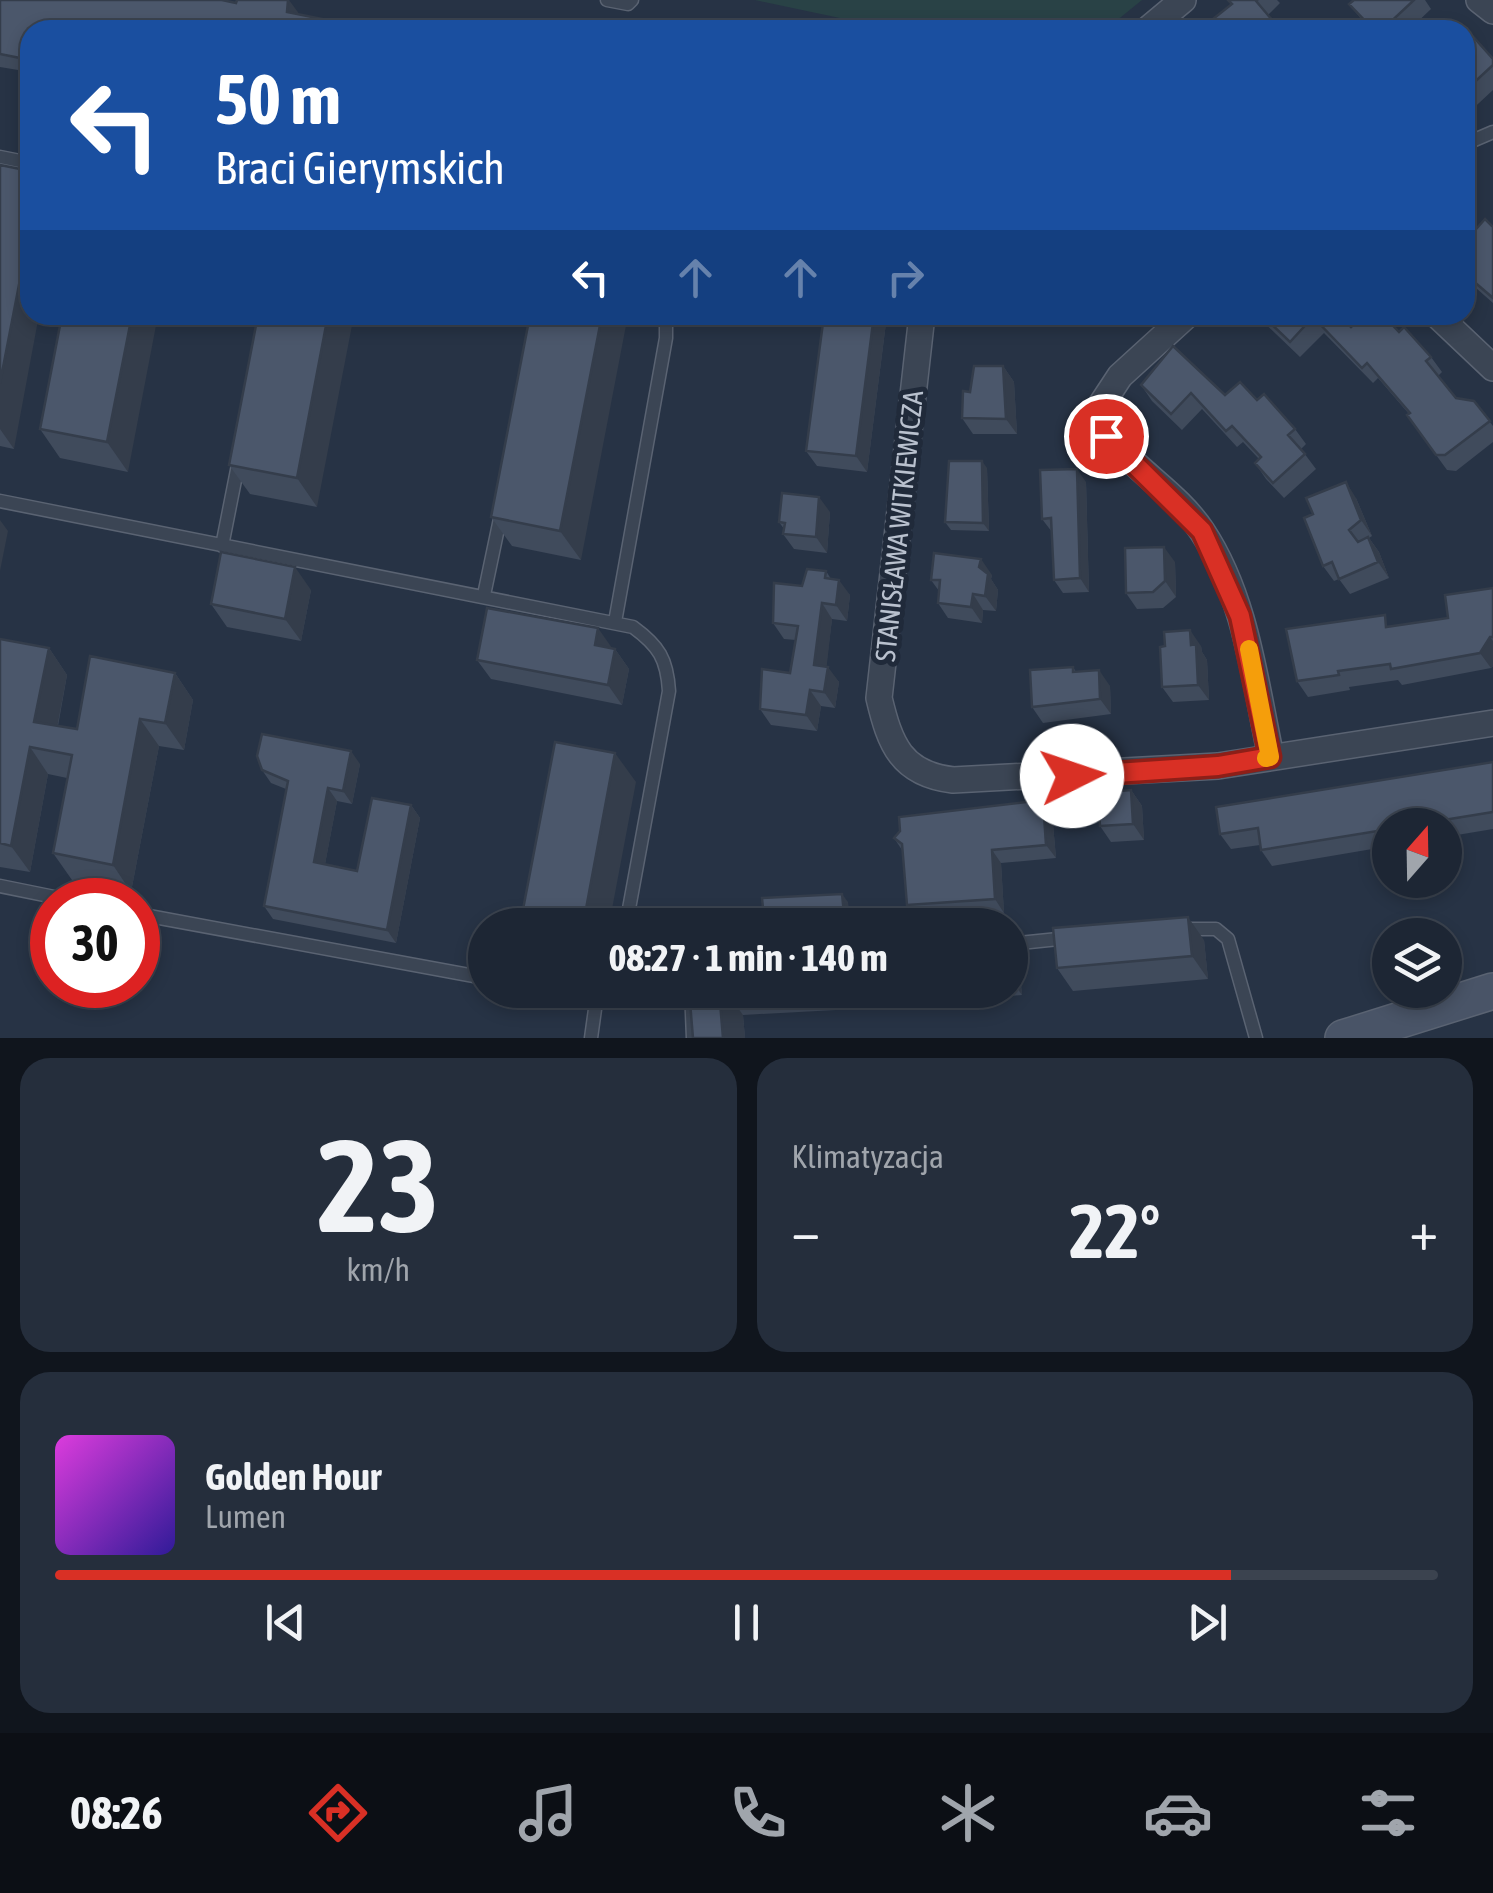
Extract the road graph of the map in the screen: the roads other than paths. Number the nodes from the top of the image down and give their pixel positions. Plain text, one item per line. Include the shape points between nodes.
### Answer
1 (607, 0) edge
2 (632, 0) edge
3 (1183, 0) edge
4 (1480, 0) edge
5 (1493, 11) edge
6 (1159, 20) edge
7 (666, 325) edge
8 (921, 325) edge
9 (1176, 325) edge
10 (1448, 325) edge
11 (1493, 368) edge
12 (241, 450) edge
13 (0, 502) edge
14 (504, 502) edge
15 (222, 546) junction
16 (484, 595) junction
17 (615, 622) junction
18 (1493, 723) edge
19 (1270, 757) junction
20 (0, 886) edge
21 (30, 892) edge
22 (629, 908) edge
23 (160, 918) edge
24 (1172, 930) edge
25 (1086, 937) edge
26 (1028, 942) edge
27 (468, 975) edge
28 (1493, 992) edge
29 (595, 1008) edge
30 (692, 1008) edge
31 (591, 1038) edge
32 (693, 1038) edge
33 (1256, 1038) edge
34 (1344, 1038) edge

1 - 2 lane
3 - 6 street
4 - 5 street
7 - 17 lane
8 - 19 street, STANISŁAWA WITKIEWICZA via 879,698 888,736 909,765 930,778 953,780 1218,766
9 - 19 street via 1120,376 1094,414 1126,458 1202,531 1240,616
10 - 11 street
12 - 15 lane
13 - 15 lane
14 - 16 lane
15 - 16 lane
16 - 17 lane
17 - 22 lane via 656,643 670,691
18 - 19 street
20 - 21 lane
23 - 27 lane
24 - 33 lane via 1216,929 1228,939
25 - 26 lane
28 - 34 main road
29 - 31 lane
30 - 32 lane

